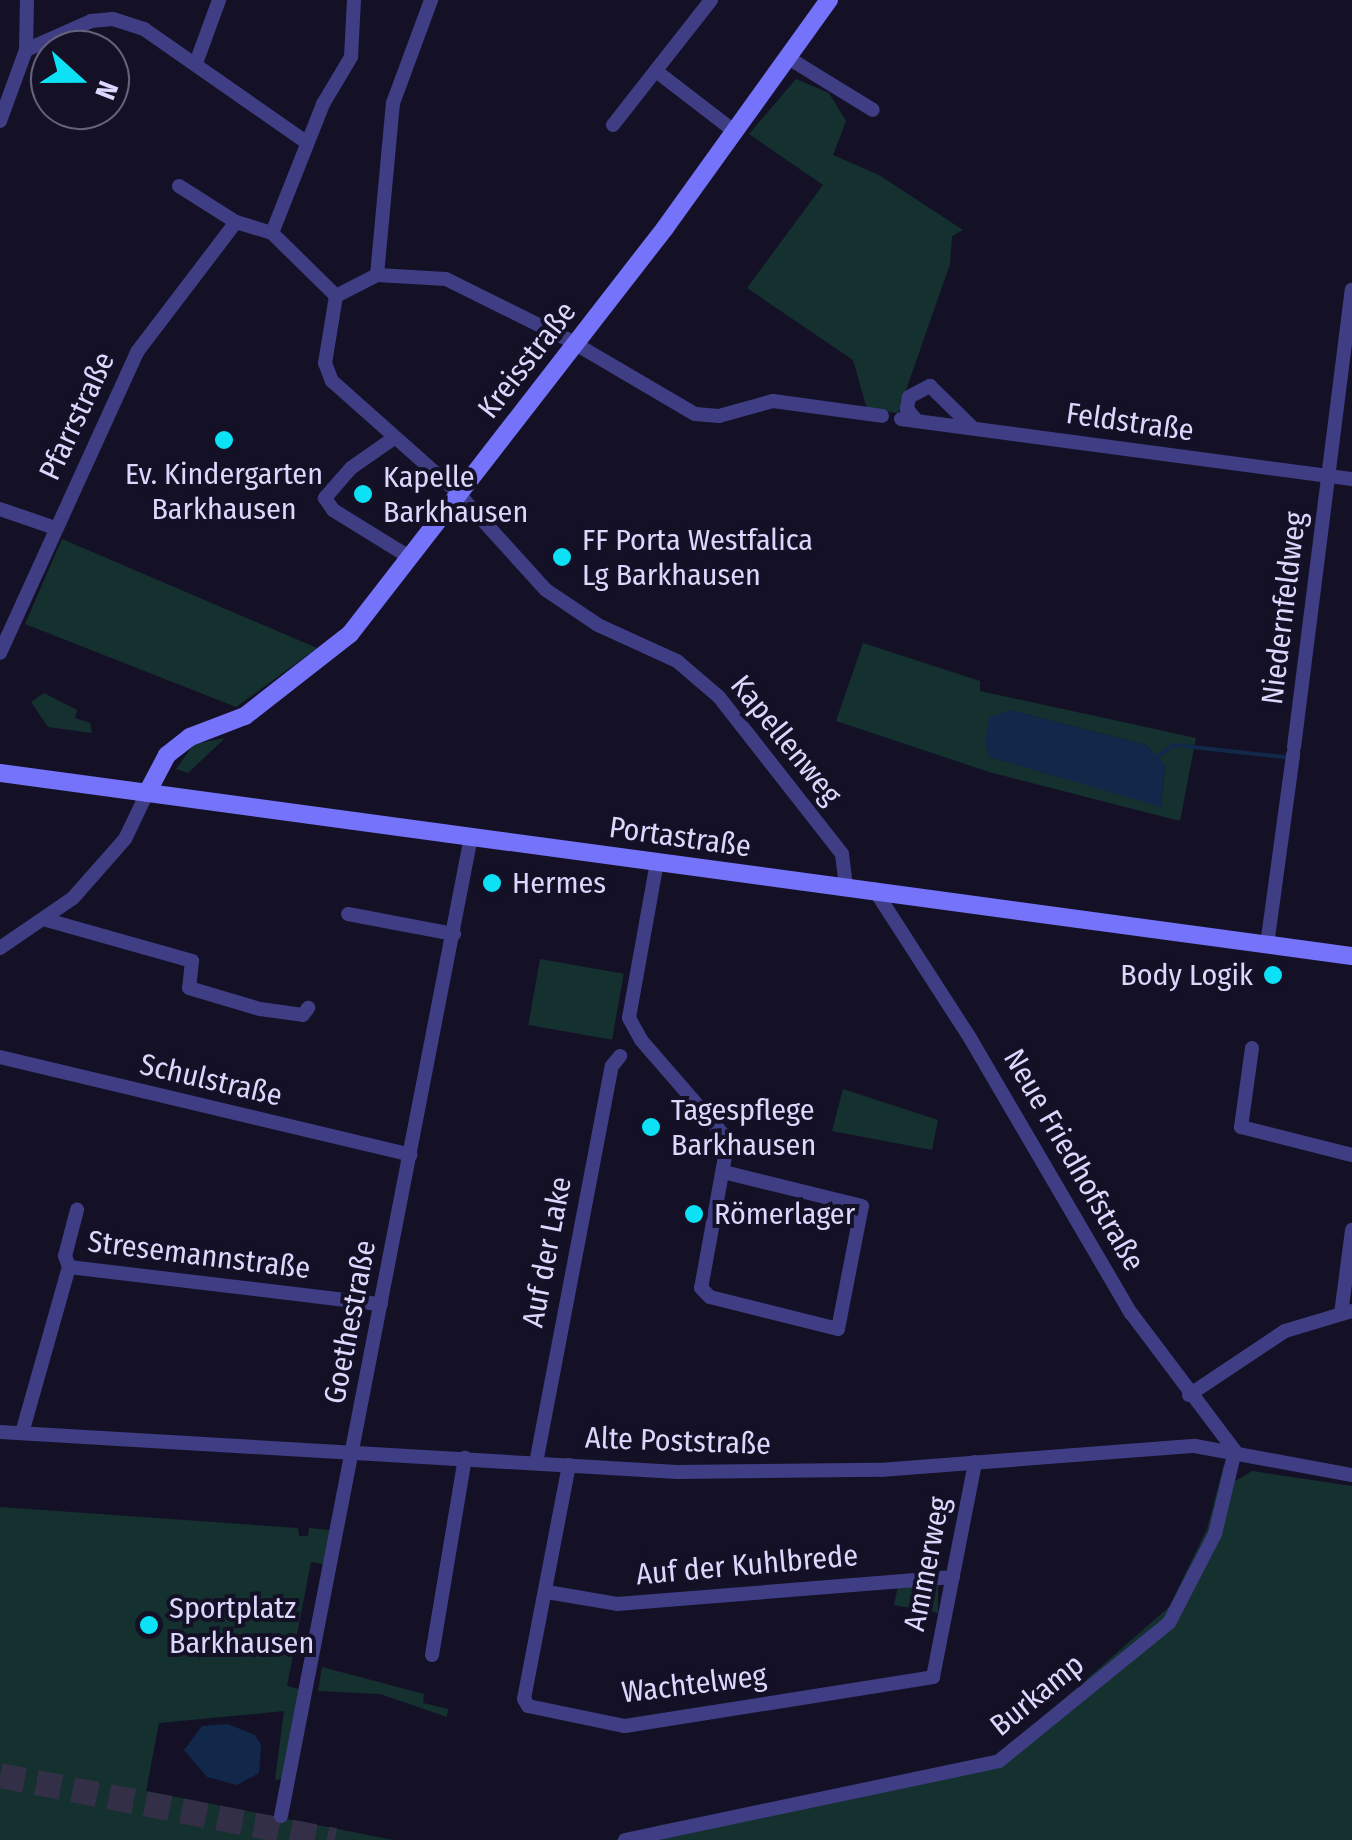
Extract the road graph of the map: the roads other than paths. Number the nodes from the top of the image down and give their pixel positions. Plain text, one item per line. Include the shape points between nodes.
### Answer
1 (27, 0) edge
2 (219, 0) edge
3 (354, 0) edge
4 (431, 0) edge
5 (711, 0) edge
6 (829, 0) edge
7 (26, 50) junction
8 (790, 59) junction
9 (196, 64) junction
10 (656, 70) junction
11 (872, 110) dead end
12 (0, 122) edge
13 (613, 125) dead end
14 (734, 131) junction
15 (306, 142) junction
16 (179, 186) dead end
17 (236, 222) junction
18 (272, 233) junction
19 (377, 275) junction
20 (1352, 290) edge
21 (336, 296) junction
22 (575, 344) junction
23 (882, 416) dead end
24 (973, 428) junction
25 (394, 438) junction
26 (1328, 476) junction
27 (1352, 479) edge
28 (457, 492) junction
29 (0, 509) edge
30 (55, 528) junction
31 (409, 557) junction
32 (5, 627) edge
33 (0, 652) edge
34 (0, 773) edge
35 (147, 793) junction
36 (471, 837) junction
37 (657, 862) junction
38 (846, 886) junction
39 (874, 890) junction
40 (348, 914) dead end
41 (43, 919) junction
42 (454, 934) junction
43 (1268, 946) junction
44 (0, 948) edge
45 (1352, 956) edge
46 (308, 1008) dead end
47 (1252, 1048) dead end
48 (620, 1056) dead end
49 (0, 1058) edge
50 (410, 1154) junction
51 (1352, 1154) edge
52 (724, 1172) junction
53 (77, 1210) dead end
54 (1352, 1230) edge
55 (69, 1267) junction
56 (381, 1304) junction
57 (1347, 1312) edge
58 (1189, 1395) junction
59 (0, 1432) edge
60 (22, 1434) junction
61 (1234, 1451) junction
62 (353, 1452) junction
63 (466, 1458) junction
64 (536, 1462) junction
65 (975, 1462) junction
66 (569, 1465) junction
67 (1352, 1475) edge
68 (954, 1576) junction
69 (547, 1592) junction
70 (432, 1654) dead end
71 (934, 1677) joint
72 (281, 1816) dead end
73 (625, 1840) edge

1 - 7 street
2 - 9 street
3 - 15 street via 351,57
4 - 19 street via 393,103
5 - 10 street
6 - 8 main road, Kreisstraße
7 - 9 street via 91,21 113,19 144,29
7 - 12 street
8 - 11 street
8 - 14 main road, Kreisstraße
9 - 15 street
10 - 13 street
10 - 14 street
14 - 22 main road, Kreisstraße
15 - 18 street
16 - 17 street
17 - 18 street
17 - 30 street, Pfarrstraße via 137,352
18 - 21 street
19 - 21 street
19 - 22 street via 446,279
20 - 26 street, Niedernfeldweg
21 - 25 street, Kapellenweg via 327,373
22 - 23 street via 695,414 720,416 773,401
22 - 28 main road, Kreisstraße
24 - 24 street, Feldstraße via 909,420 909,396 930,386
24 - 26 street, Feldstraße
25 - 28 street, Kapellenweg
25 - 31 street via 351,468 325,498 333,510
26 - 27 street, Feldstraße
26 - 43 street, Niedernfeldweg
28 - 31 main road, Kreisstraße
28 - 38 street, Kapellenweg via 546,590 598,625 677,661 719,697 842,854
29 - 30 street
30 - 32 street, Pfarrstraße
31 - 35 main road, Kreisstraße via 320,663 245,716 190,737 167,755
32 - 33 street, Pfarrstraße
34 - 35 main road, Portastraße
35 - 36 main road, Portastraße
35 - 41 street via 125,838 73,898
36 - 37 main road, Portastraße
36 - 42 street, Goethestraße
37 - 38 main road, Portastraße
37 - 52 street via 629,1018 640,1040 728,1140
38 - 39 main road, Portastraße
39 - 43 main road, Portastraße
39 - 58 street, Neue Friedhofstraße via 970,1038 1132,1314
40 - 42 street
41 - 44 street
41 - 46 street via 192,960 190,988 260,1009 302,1015
42 - 50 street, Goethestraße
43 - 45 main road, Portastraße
47 - 51 street via 1241,1127
48 - 64 street, Auf der Lake via 612,1066
49 - 50 street, Schulstraße
50 - 56 street, Goethestraße
52 - 52 street via 704,1294 838,1329 862,1206
53 - 55 street, Stresemannstraße via 64,1256
54 - 57 street
55 - 56 street, Stresemannstraße
55 - 60 street, Stresemannstraße
56 - 62 street, Goethestraße
57 - 58 street via 1284,1331
58 - 61 street, Neue Friedhofstraße
59 - 60 street, Alte Poststraße
60 - 62 street, Alte Poststraße
61 - 65 street, Alte Poststraße via 1194,1446
61 - 67 street, Alte Poststraße
61 - 73 street, Burkamp via 1215,1534 1169,1623 999,1761
62 - 63 street, Alte Poststraße
62 - 72 street, Goethestraße
63 - 64 street, Alte Poststraße
63 - 70 street
64 - 66 street, Alte Poststraße
65 - 66 street, Alte Poststraße via 756,1472
65 - 68 street, Ammerweg
66 - 69 street, Wachtelweg
68 - 69 street, Auf der Kuhlbrede via 617,1604
68 - 71 street, Ammerweg
69 - 71 street, Wachtelweg via 524,1699 528,1706 625,1726

